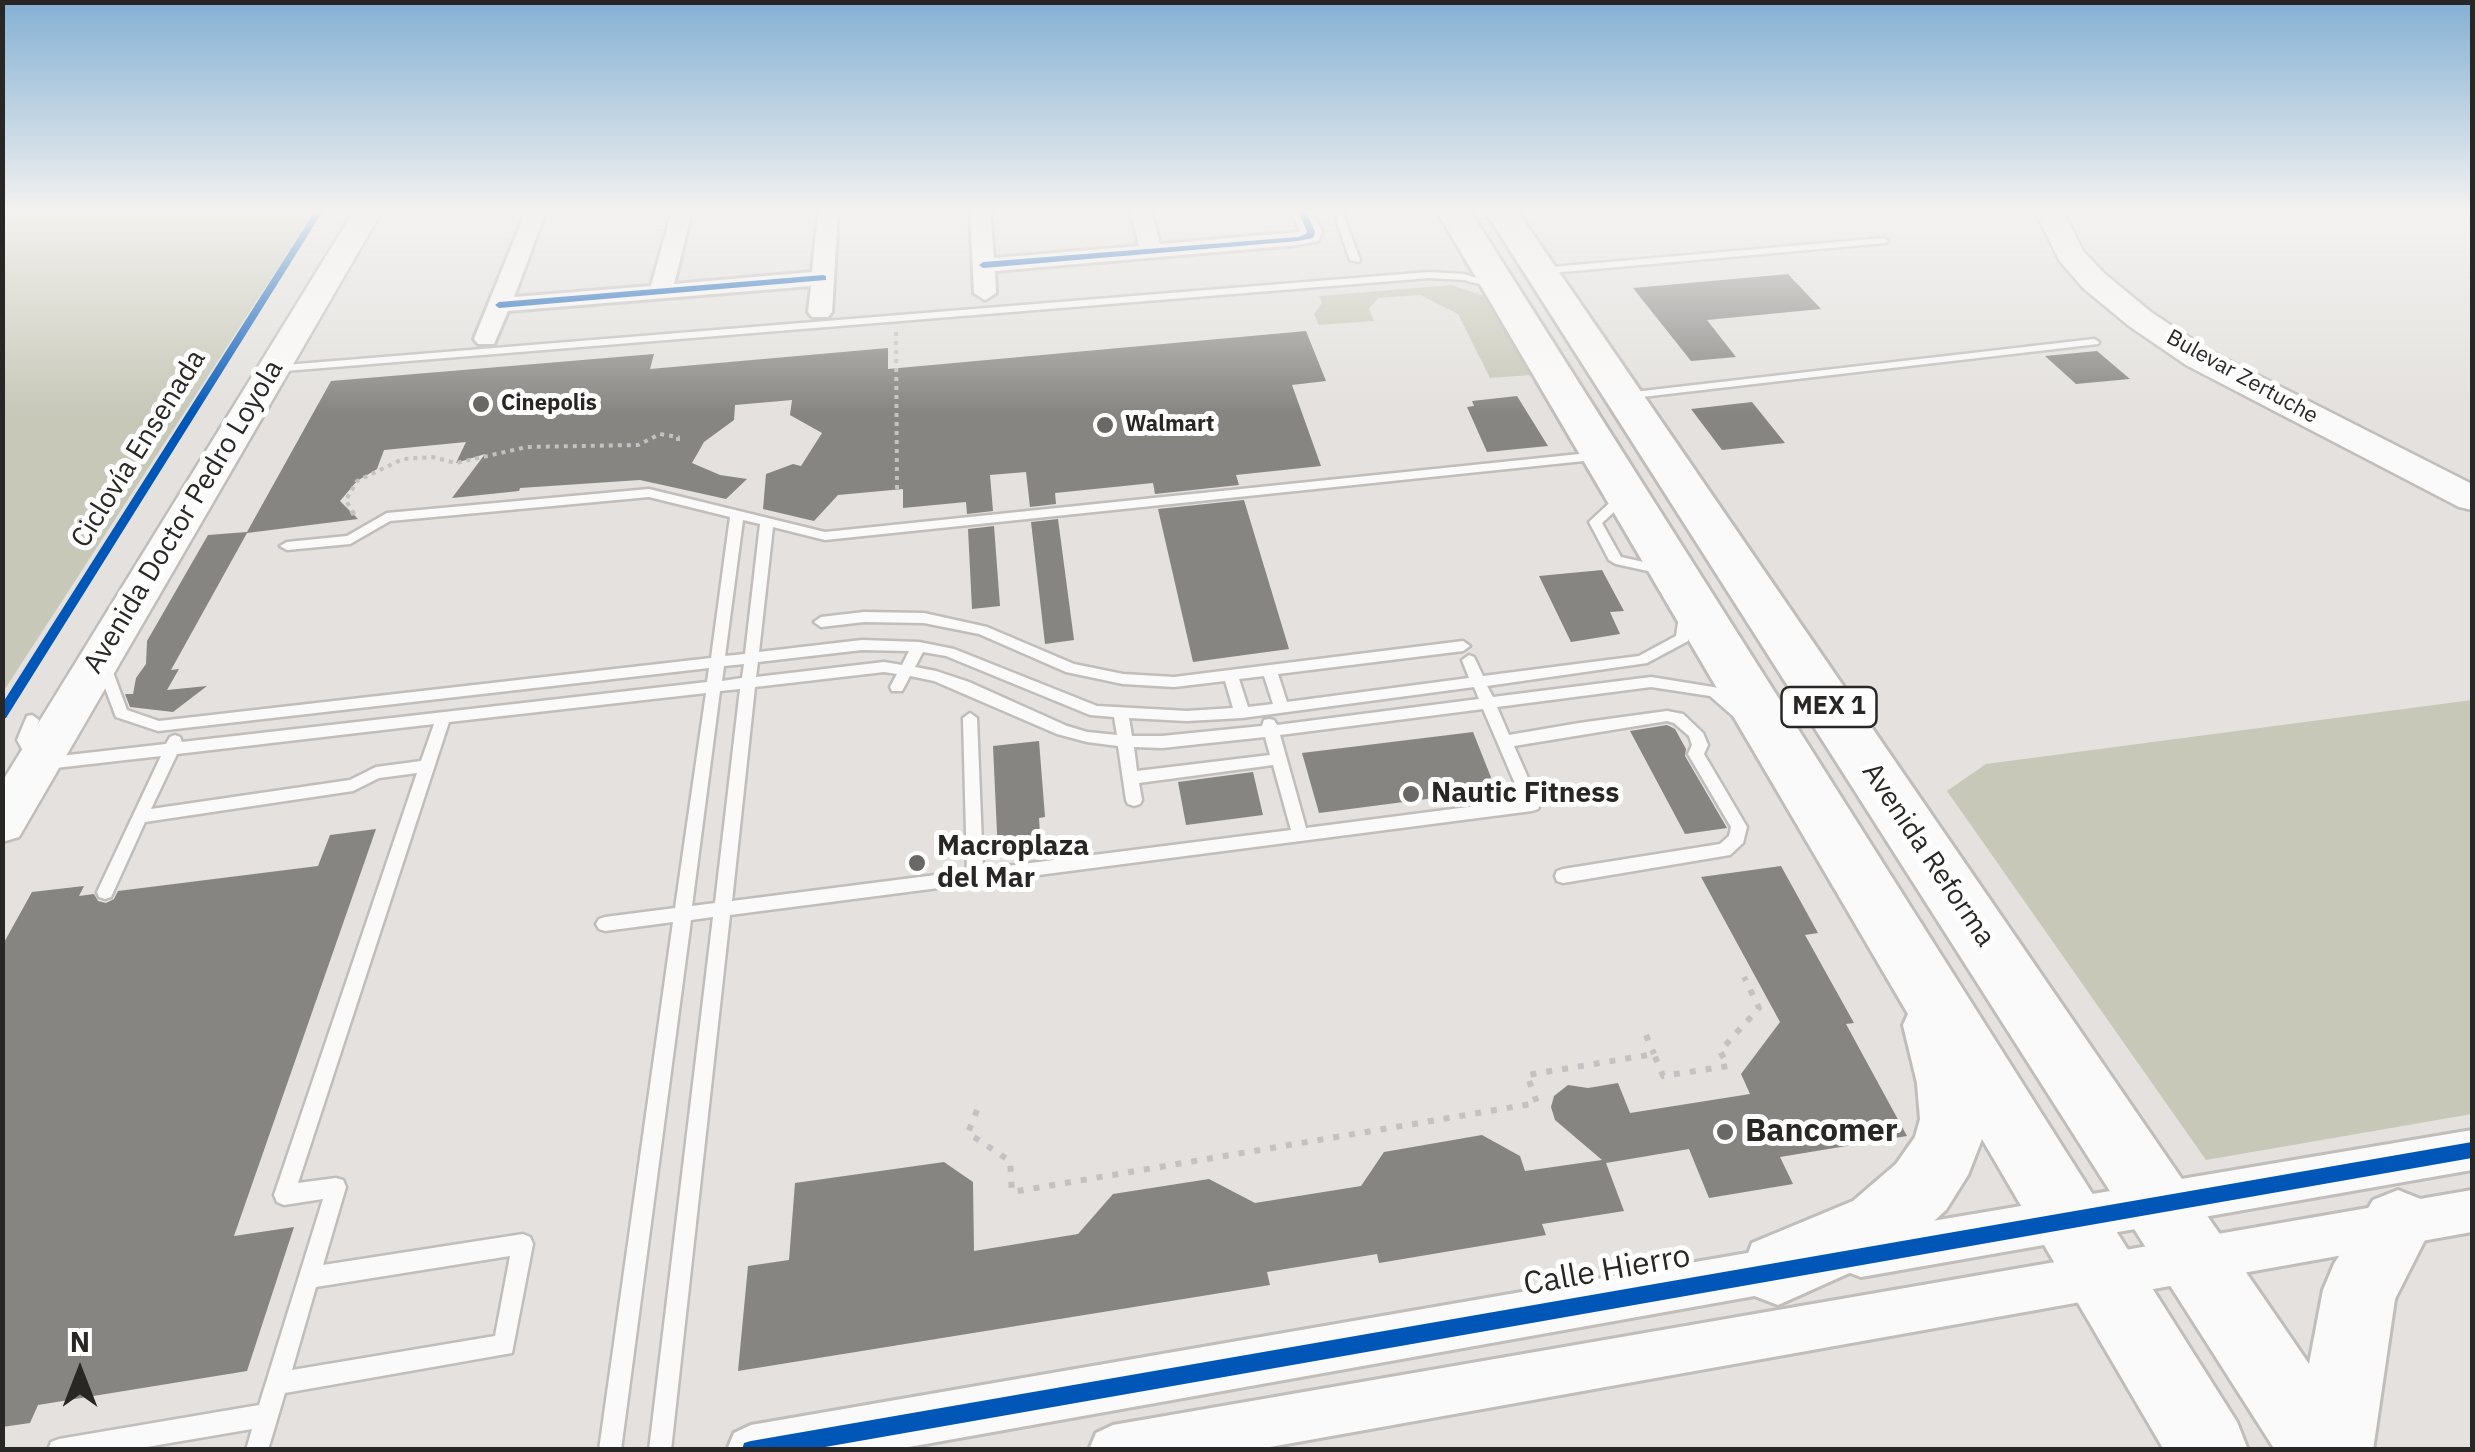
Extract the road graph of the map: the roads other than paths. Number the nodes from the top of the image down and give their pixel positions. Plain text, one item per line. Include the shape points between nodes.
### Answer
1 (822, 278) edge
2 (293, 279) edge
3 (327, 279) edge
4 (509, 279) edge
5 (664, 279) edge
6 (813, 279) edge
7 (984, 279) edge
8 (1381, 279) edge
9 (1462, 279) edge
10 (1518, 279) edge
11 (1589, 279) edge
12 (2092, 279) edge
13 (2130, 279) edge
14 (1525, 287) junction
15 (661, 292) junction
16 (985, 294) dead end
17 (499, 305) junction
18 (820, 312) dead end
19 (486, 339) dead end
20 (2094, 342) dead end
21 (273, 369) junction
22 (1621, 396) junction
23 (1615, 475) junction
24 (2472, 475) edge
25 (2472, 499) edge
26 (737, 514) junction
27 (767, 522) junction
28 (286, 546) dead end
29 (1674, 572) junction
30 (821, 622) dead end
31 (919, 647) junction
32 (100, 655) junction
33 (751, 660) junction
34 (716, 664) junction
35 (906, 670) junction
36 (1269, 670) junction
37 (1232, 675) junction
38 (575, 680) junction
39 (749, 681) junction
40 (1479, 682) junction
41 (714, 685) junction
42 (897, 687) dead end
43 (570, 702) junction
44 (1488, 704) junction
45 (346, 706) junction
46 (1274, 709) junction
47 (1121, 714) junction
48 (1242, 714) junction
49 (444, 716) junction
50 (970, 718) dead end
51 (184, 724) junction
52 (338, 728) junction
53 (1271, 732) junction
54 (1126, 741) junction
55 (1504, 742) junction
56 (173, 746) junction
57 (1781, 748) junction
58 (1279, 760) junction
59 (20, 765) edge
60 (428, 766) junction
61 (1130, 778) junction
62 (1134, 800) dead end
63 (140, 817) junction
64 (2, 824) edge
65 (1300, 834) junction
66 (975, 876) junction
67 (1563, 876) dead end
68 (105, 892) dead end
69 (722, 908) junction
70 (683, 914) junction
71 (605, 924) dead end
72 (1922, 975) junction
73 (2472, 1150) edge
74 (2472, 1212) edge
75 (2398, 1224) junction
76 (2177, 1230) junction
77 (2085, 1246) junction
78 (1778, 1270) junction
79 (308, 1278) junction
80 (276, 1384) junction
81 (267, 1416) junction
82 (59, 1450) edge
83 (256, 1450) edge
84 (610, 1450) edge
85 (660, 1450) edge
86 (751, 1450) edge
87 (1114, 1450) edge
88 (2209, 1450) edge
89 (2320, 1450) edge
90 (2333, 1450) edge

1 - 18 street
2 - 59 main road, Avenida Doctor Pedro Loyola via 32,720
3 - 21 main road, Avenida Doctor Pedro Loyola
4 - 17 street
5 - 15 street
6 - 15 street
7 - 16 street
8 - 21 lane
9 - 14 lane
10 - 14 highway, Avenida Reforma / MEX 1
11 - 14 lane
12 - 25 main road, Bulevar Zertuche via 2198,358
13 - 24 main road, Bulevar Zertuche via 2183,324 2256,366
14 - 22 highway, Avenida Reforma / MEX 1
14 - 23 highway, Avenida Reforma / MEX 1
15 - 17 street
17 - 19 street
20 - 22 lane
21 - 32 main road, Avenida Doctor Pedro Loyola
22 - 76 highway, Avenida Reforma / MEX 1
23 - 27 lane via 825,536
23 - 29 highway, Avenida Reforma / MEX 1
26 - 27 lane
26 - 28 lane via 648,493 387,517 350,540
26 - 34 lane
27 - 33 lane
29 - 40 lane via 1687,607 1683,638 1666,650 1642,660
29 - 57 highway, Avenida Reforma / MEX 1
30 - 37 lane via 924,618 982,630 1071,668 1123,679
31 - 33 lane via 862,645
31 - 35 lane
31 - 47 lane via 977,662 1073,705
32 - 51 lane via 121,714 158,726
32 - 59 main road, Avenida Doctor Pedro Loyola
33 - 34 lane
33 - 39 lane
34 - 38 lane
34 - 41 lane
35 - 39 lane via 860,668
35 - 42 lane
35 - 54 lane via 964,686 1062,730
36 - 37 lane
36 - 40 lane via 1466,653
36 - 46 lane
37 - 48 lane
38 - 43 lane
38 - 45 lane
39 - 41 lane
39 - 69 lane
40 - 44 lane
40 - 46 lane
41 - 43 lane
41 - 70 lane
43 - 49 lane
44 - 53 lane
44 - 55 lane
44 - 57 lane via 1651,682 1686,685 1714,692
45 - 51 lane
45 - 52 lane
46 - 48 lane
46 - 53 lane
47 - 48 lane
47 - 54 lane
49 - 52 lane
49 - 60 lane
50 - 66 lane
51 - 56 lane
52 - 56 lane
53 - 54 lane
53 - 58 lane
54 - 61 lane
55 - 65 lane via 1532,805
55 - 67 lane via 1678,718 1696,734 1696,754 1739,827 1724,850
56 - 59 lane
56 - 63 lane
57 - 72 highway, Avenida Reforma / MEX 1
58 - 61 lane
58 - 65 lane
59 - 64 main road, Avenida Doctor Pedro Loyola
60 - 63 lane via 376,774 353,785
60 - 79 lane via 284,1195 336,1188
61 - 62 lane
63 - 68 lane
65 - 66 lane
66 - 69 lane
69 - 70 lane
69 - 85 lane
70 - 71 lane
70 - 84 lane
72 - 77 highway, Avenida Reforma / MEX 1
72 - 78 highway via 1950,1083 1954,1119 1944,1152 1921,1187 1878,1224
73 - 76 street, Calle Hierro
74 - 75 street, Calle Hierro
75 - 76 street, Calle Hierro
75 - 90 highway via 2360,1290
76 - 77 street, Calle Hierro
76 - 77 street, Calle Hierro
76 - 89 highway, Avenida Reforma / MEX 1
77 - 78 street, Calle Hierro
77 - 87 street, Calle Hierro
77 - 88 highway, Avenida Reforma / MEX 1
78 - 86 street, Calle Hierro
79 - 80 lane
79 - 80 lane via 523,1244 504,1344
80 - 81 lane
81 - 82 lane
81 - 83 lane

